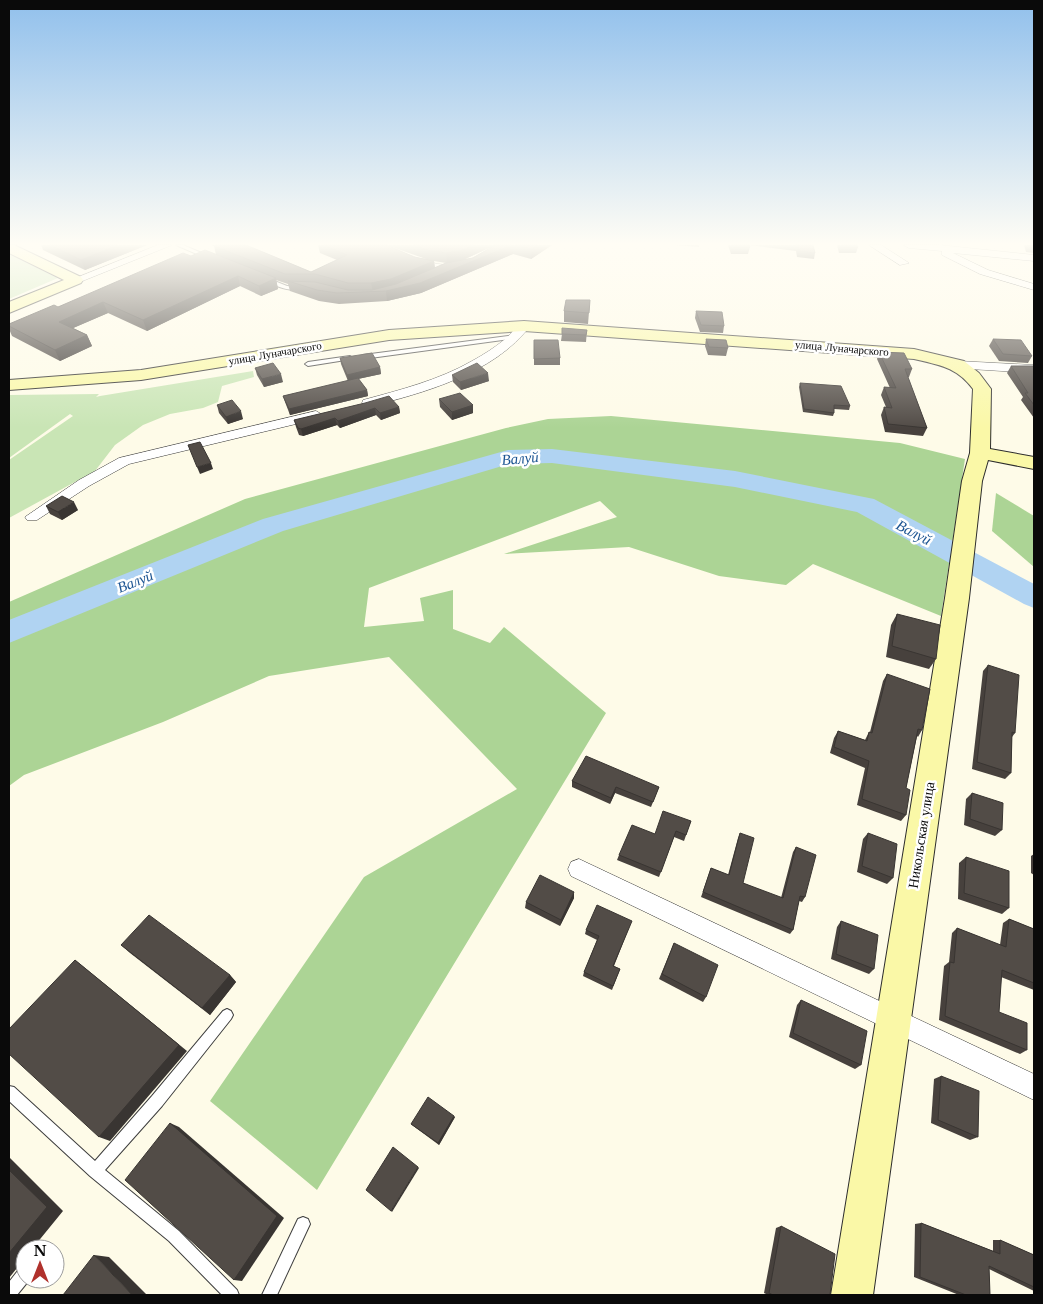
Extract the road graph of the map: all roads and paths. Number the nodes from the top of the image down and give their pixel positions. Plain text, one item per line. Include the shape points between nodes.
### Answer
1 (520, 331) junction
2 (308, 364) dead end
3 (958, 365) junction
4 (1034, 369) edge
5 (973, 377) joint
6 (9, 384) edge
7 (356, 406) edge
8 (330, 412) edge
9 (980, 452) junction
10 (1034, 463) edge
11 (32, 517) dead end
12 (579, 869) dead end
13 (227, 1015) dead end
14 (893, 1018) junction
15 (1034, 1086) edge
16 (9, 1092) edge
17 (95, 1172) junction
18 (303, 1224) dead end
19 (232, 1295) edge
20 (269, 1295) edge
21 (852, 1295) edge

1 - 2 lane
1 - 3 main road, улица Луначарского via 884,351 914,354
1 - 6 main road, улица Луначарского via 389,335 141,374
1 - 7 street via 479,362 408,392
3 - 4 street, улица Луначарского
3 - 5 main road, улица Луначарского
5 - 9 main road, Никольская улица via 982,389 983,399
8 - 11 street via 124,461
9 - 10 main road
9 - 14 main road, Никольская улица via 972,482
12 - 14 street
13 - 17 lane
14 - 15 street
14 - 21 main road, Никольская улица
16 - 17 lane
17 - 19 lane via 174,1236
18 - 20 lane

